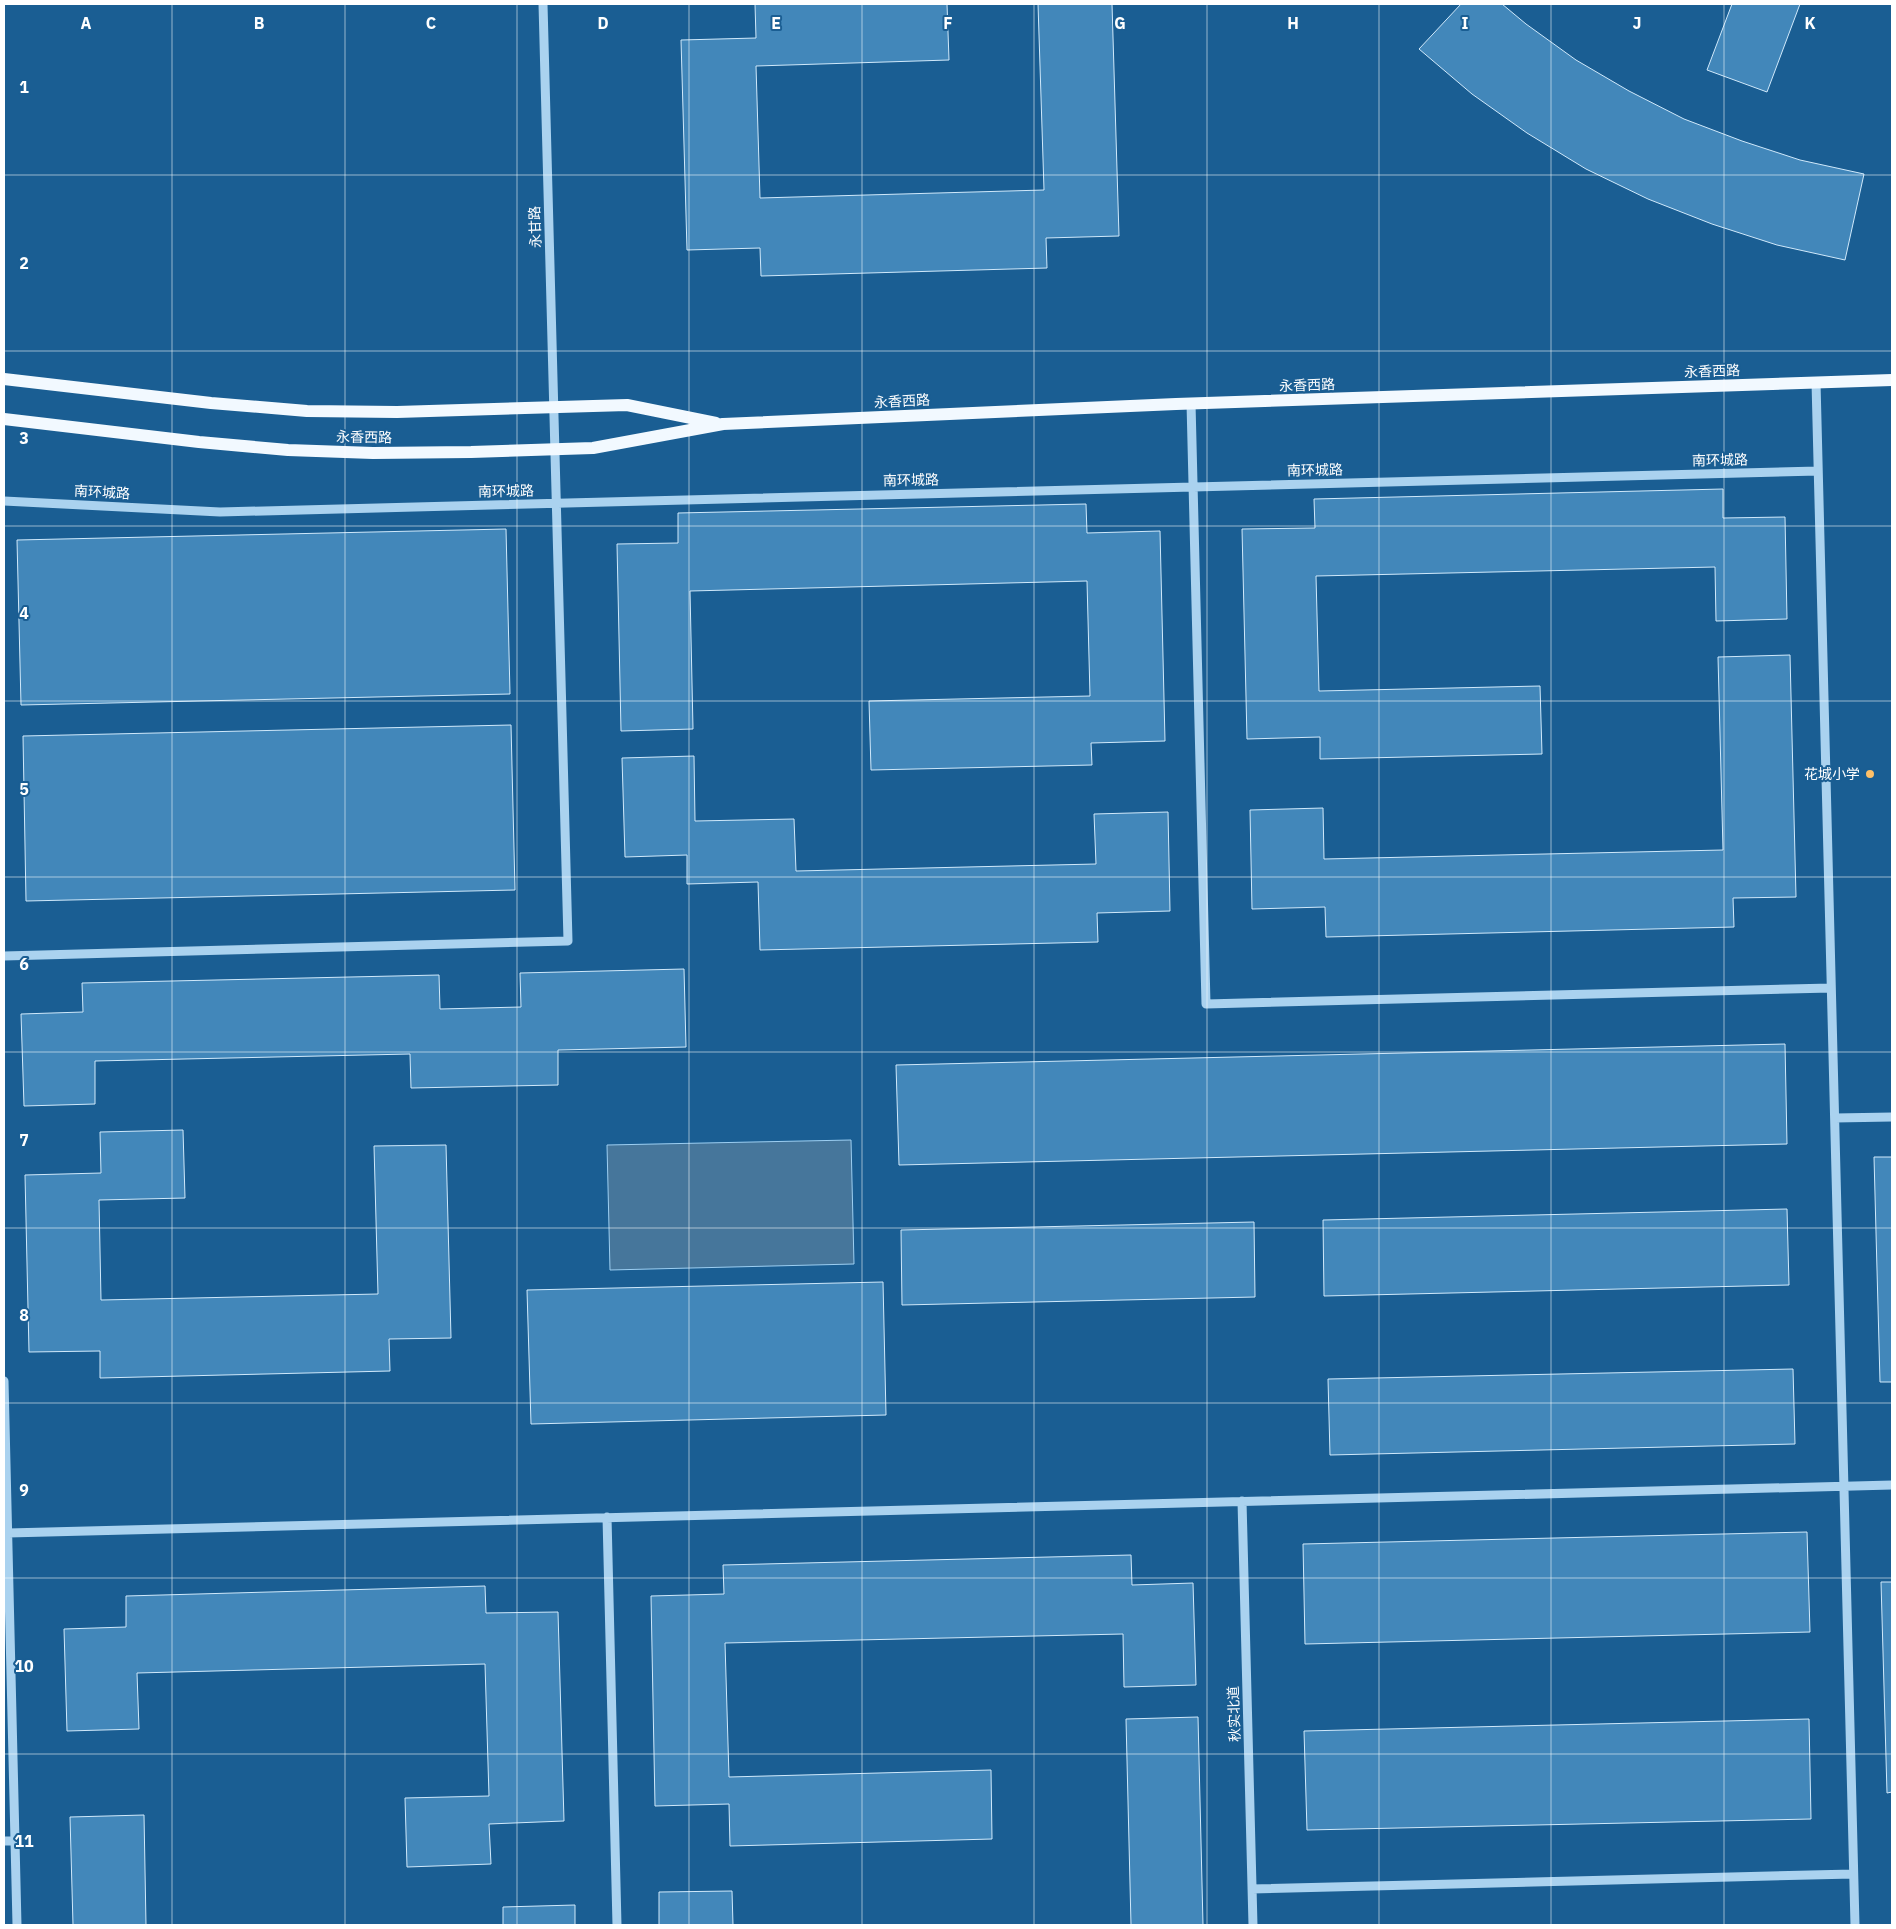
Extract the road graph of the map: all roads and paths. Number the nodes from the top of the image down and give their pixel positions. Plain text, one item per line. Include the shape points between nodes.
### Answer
1 (543, 4) edge
2 (4, 379) edge
3 (1892, 380) edge
4 (1816, 382) junction
5 (1191, 404) junction
6 (554, 407) junction
7 (4, 419) edge
8 (723, 424) junction
9 (556, 449) junction
10 (1818, 471) junction
11 (1193, 487) junction
12 (4, 501) edge
13 (556, 503) junction
14 (4, 956) edge
15 (1831, 988) junction
16 (1892, 1116) edge
17 (1835, 1118) junction
18 (4, 1381) edge
19 (5, 1451) edge
20 (1892, 1485) edge
21 (1844, 1486) junction
22 (1242, 1501) junction
23 (607, 1517) junction
24 (8, 1532) junction
25 (4, 1841) edge
26 (15, 1841) junction
27 (1854, 1874) junction
28 (1252, 1889) junction
29 (17, 1925) edge
30 (618, 1925) edge
31 (1253, 1925) edge
32 (1855, 1925) edge

1 - 6 street, 永甘路
2 - 6 main road, 永香西路 via 211,404 307,411
3 - 4 main road, 永香西路
4 - 5 main road, 永香西路
4 - 10 street
5 - 8 main road, 永香西路
5 - 11 street
6 - 8 main road, 永香西路 via 627,405
6 - 9 street, 永甘路
7 - 9 main road, 永香西路 via 288,450 374,453
8 - 9 main road, 永香西路 via 593,448
9 - 13 street, 永甘路
10 - 11 street, 南环城路
10 - 15 street
11 - 13 street, 南环城路
11 - 15 street via 1206,1004
12 - 13 street, 南环城路 via 220,512
13 - 14 street, 永甘路 via 568,941
15 - 17 street
16 - 17 street
17 - 21 street
18 - 19 street
19 - 24 street
20 - 21 street
21 - 22 street
21 - 27 street
22 - 23 street
22 - 28 street, 秋实北道
23 - 24 street
23 - 30 street
24 - 26 street
25 - 26 street
26 - 29 street
27 - 28 street
27 - 32 street
28 - 31 street, 秋实北道

